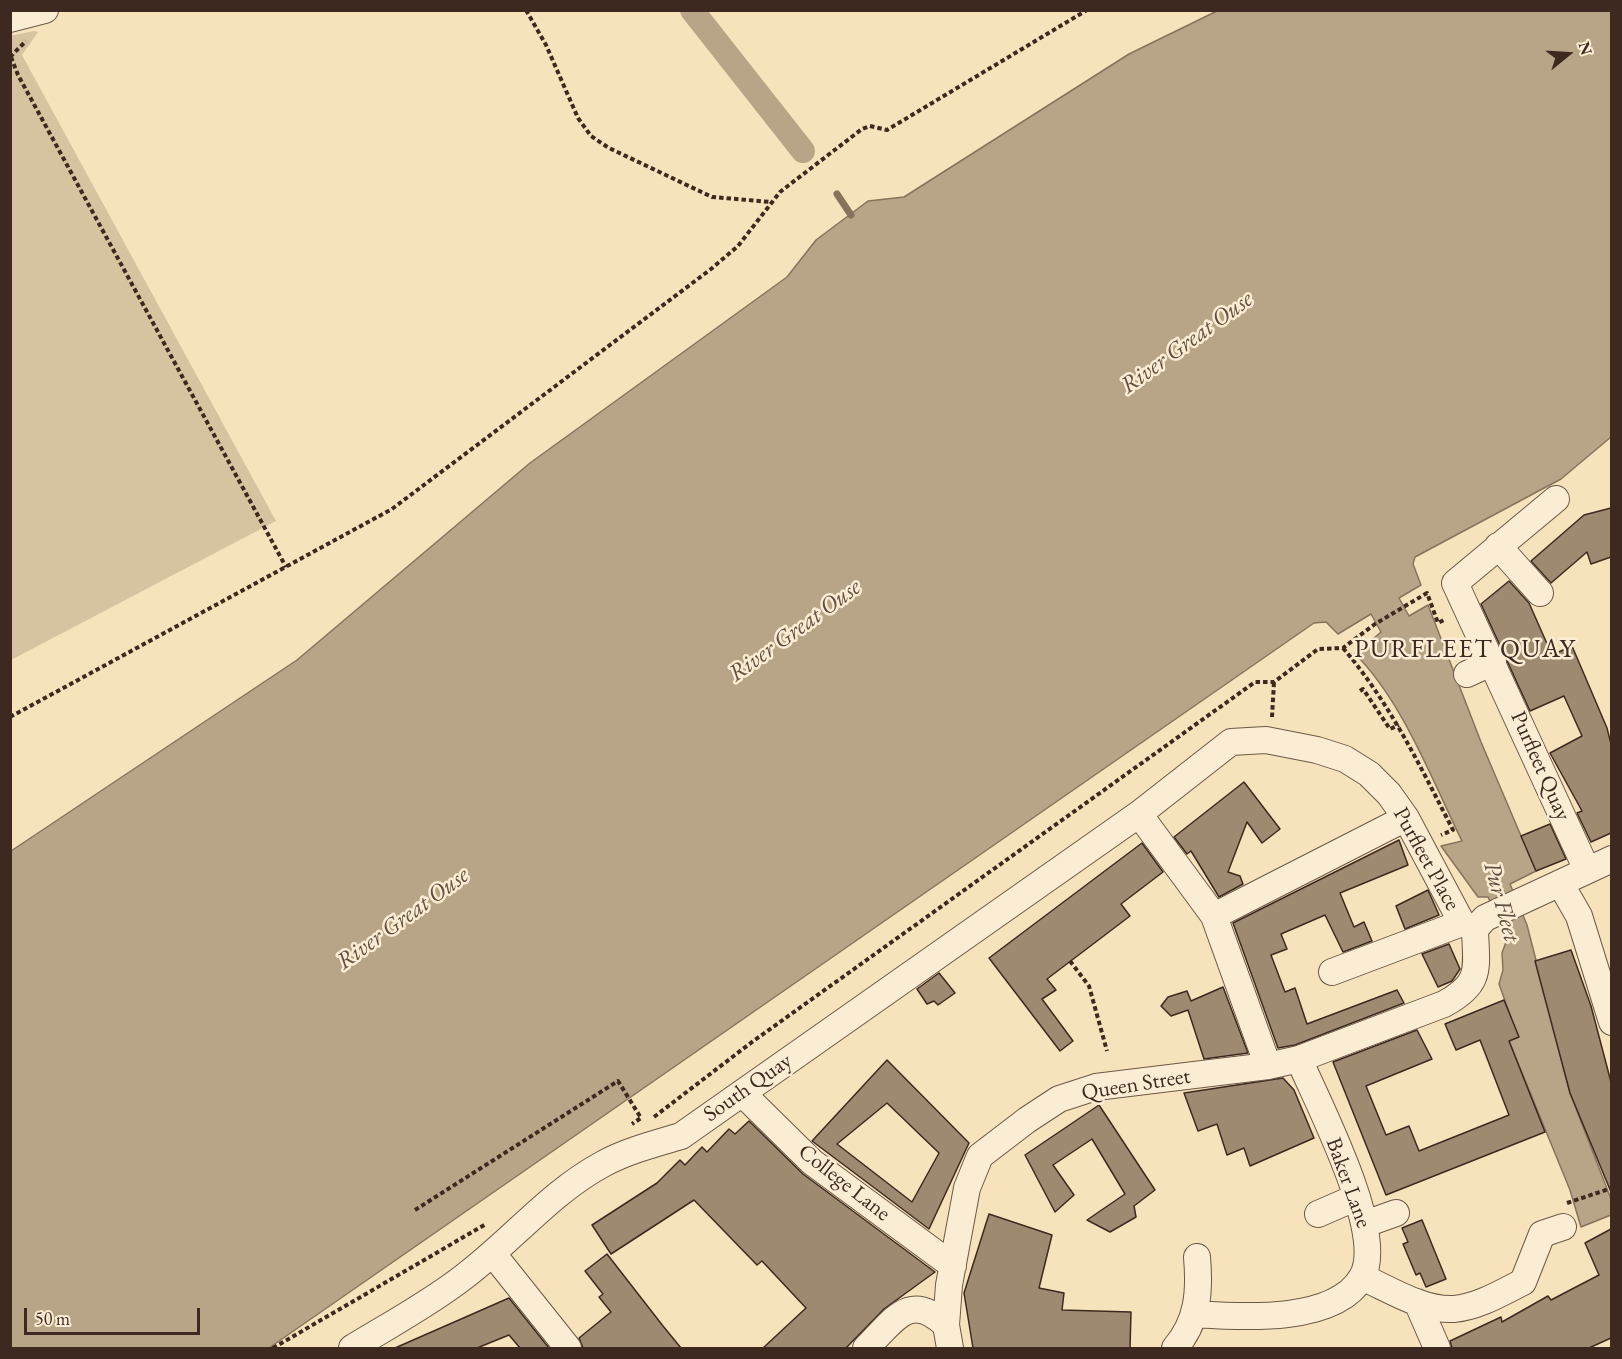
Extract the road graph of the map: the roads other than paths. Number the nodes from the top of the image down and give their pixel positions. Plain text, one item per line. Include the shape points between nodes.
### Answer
1 (45, 10) edge
2 (10, 20) edge
3 (1556, 499) dead end
4 (1498, 546) junction
5 (1540, 593) dead end
6 (1493, 662) junction
7 (1467, 674) dead end
8 (1139, 814) junction
9 (1406, 818) junction
10 (1611, 860) edge
11 (1587, 870) junction
12 (1552, 887) junction
13 (1214, 916) junction
14 (1474, 923) junction
15 (1332, 972) dead end
16 (1611, 1022) edge
17 (1299, 1059) junction
18 (1268, 1066) junction
19 (742, 1093) junction
20 (1357, 1197) junction
21 (1396, 1213) dead end
22 (1318, 1214) dead end
23 (1365, 1224) junction
24 (1547, 1228) dead end
25 (493, 1254) junction
26 (1197, 1257) dead end
27 (953, 1266) junction
28 (1362, 1277) junction
29 (1417, 1302) junction
30 (1196, 1314) junction
31 (948, 1337) edge
32 (352, 1348) edge
33 (568, 1348) edge
34 (866, 1348) edge
35 (1174, 1348) edge
36 (1437, 1348) edge

1 - 2 street
3 - 4 street, Purfleet Quay
4 - 5 street
4 - 6 street, Purfleet Quay via 1455,583
6 - 7 street
6 - 11 street, Purfleet Quay
8 - 9 street, Purfleet Place via 1231,742 1266,740 1345,759 1380,785
8 - 13 street
8 - 19 street, South Quay
9 - 13 street
9 - 14 street, Purfleet Place
10 - 11 street
11 - 12 street
12 - 14 street
12 - 16 street via 1579,916
13 - 18 street
14 - 15 street
14 - 17 street, Purfleet Place via 1478,968 1462,993 1405,1021
17 - 18 street, Purfleet Place
17 - 20 street, Baker Lane
18 - 27 street, Queen Street via 1096,1087 1059,1099 980,1156 967,1188
19 - 25 street, South Quay via 681,1136 623,1154 583,1176 543,1206
19 - 27 street, College Lane via 812,1162
20 - 22 street
20 - 23 street, Baker Lane
21 - 23 street
23 - 28 street, Baker Lane via 1368,1258
24 - 29 street via 1523,1282 1482,1301 1452,1309
25 - 32 street, South Quay via 459,1281
25 - 33 street
26 - 30 street
27 - 31 street, Queen Street
28 - 29 street
28 - 30 street via 1350,1291 1333,1301 1296,1313
29 - 36 street
30 - 35 street via 1190,1329
31 - 34 street via 928,1311 916,1308 905,1312

